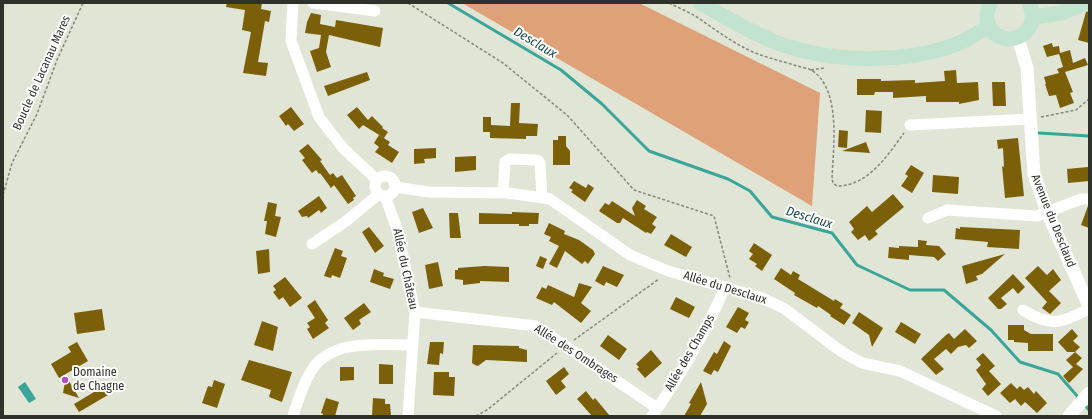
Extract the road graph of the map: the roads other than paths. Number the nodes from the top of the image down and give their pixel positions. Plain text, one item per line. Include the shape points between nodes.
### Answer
1 (293, 3) edge
2 (313, 3) edge
3 (700, 3) edge
4 (990, 3) edge
5 (1085, 3) edge
6 (1031, 10) edge
7 (375, 11) dead end
8 (990, 27) junction
9 (1018, 38) junction
10 (1030, 119) junction
11 (910, 125) road end
12 (377, 180) junction
13 (395, 187) junction
14 (503, 193) junction
15 (382, 195) junction
16 (542, 198) junction
17 (1089, 199) edge
18 (1048, 212) junction
19 (928, 218) dead end
20 (312, 244) dead end
21 (729, 288) junction
22 (1089, 306) edge
23 (1089, 309) edge
24 (1023, 310) dead end
25 (415, 312) junction
26 (412, 345) junction
27 (1084, 398) edge
28 (654, 412) edge
29 (293, 416) edge
30 (408, 416) edge
31 (996, 416) edge
32 (1069, 416) edge

1 - 12 street via 291,41 319,117 343,148
2 - 7 street
3 - 8 main road via 779,43 834,56 892,58 923,54 950,47
4 - 8 main road via 987,12
5 - 6 main road via 1062,13
6 - 9 main road via 1029,30
8 - 9 main road via 993,32 1005,38
9 - 10 street, Avenue du Desclaud via 1027,68
10 - 11 street
10 - 18 street, Avenue du Desclaud via 1034,174
12 - 13 street via 389,177
12 - 15 street via 375,186
13 - 14 street, Allée du Desclaux via 429,192
13 - 15 street via 390,195
14 - 16 street, Allée du Desclaux
14 - 16 street via 506,162 533,160 540,163
15 - 20 street
15 - 25 street, Allée du Château via 397,229
16 - 21 street, Allée du Desclaux via 550,199 630,255 668,271
17 - 18 street via 1081,199
18 - 19 street via 1037,216 947,210
18 - 22 street, Avenue du Desclaud
21 - 28 street, Allée des Champs
21 - 31 street, Allée du Desclaux via 762,298 785,310 842,352 862,363 900,371
23 - 24 street via 1063,321 1052,322 1044,321
25 - 26 street, Allée du Château
25 - 28 street, Allée des Ombrages via 536,326
26 - 29 street via 366,345 337,349 321,359 310,372
26 - 30 street, Allée du Château
27 - 32 street

